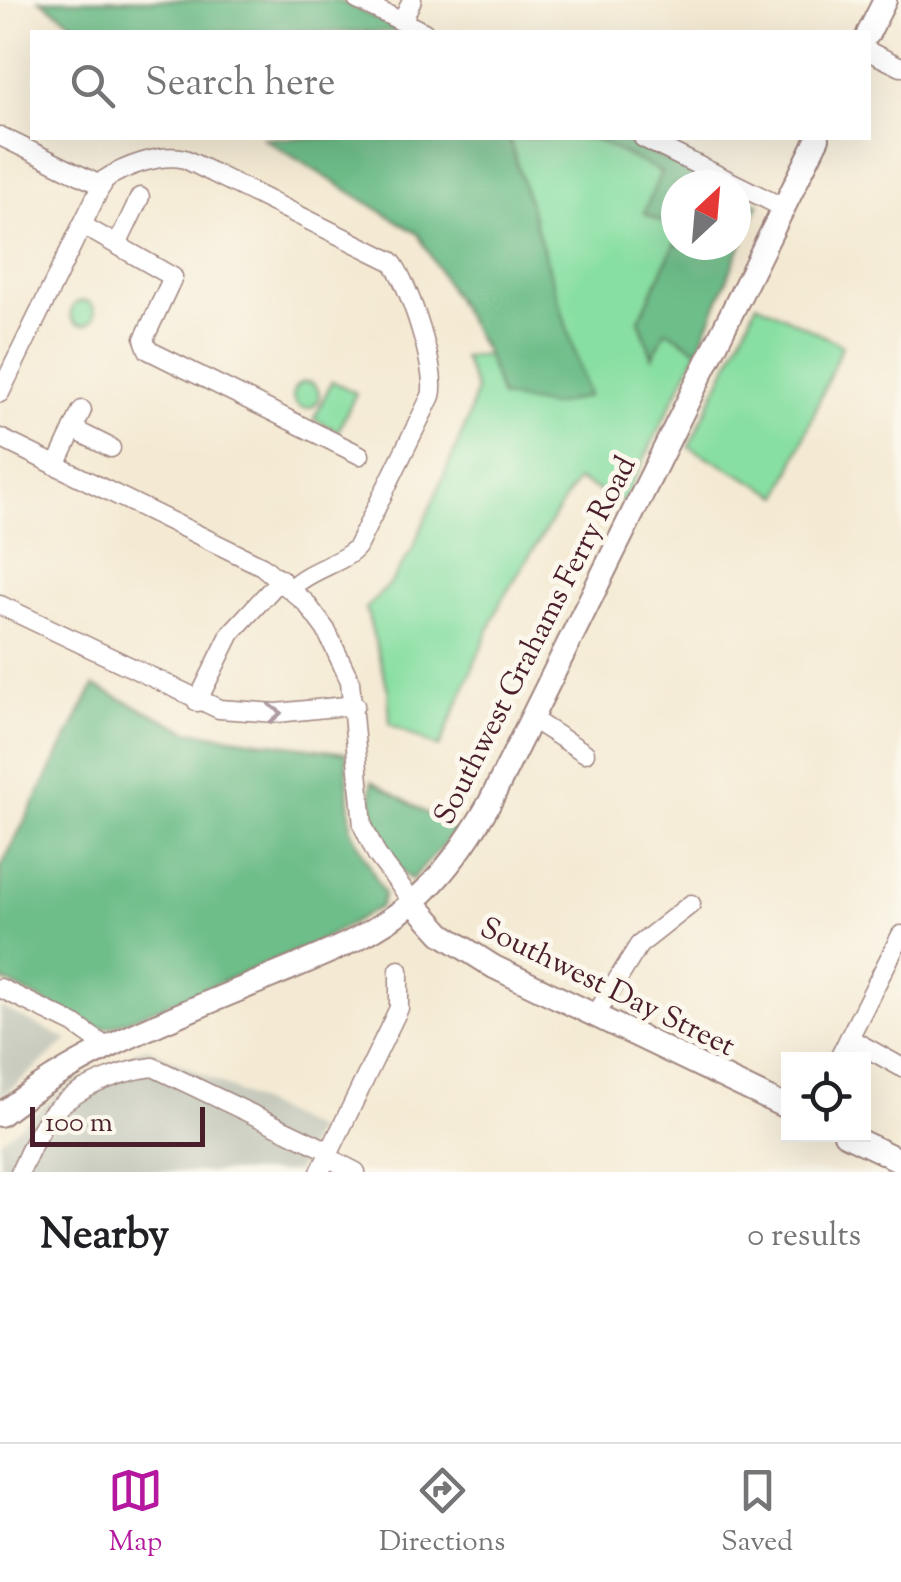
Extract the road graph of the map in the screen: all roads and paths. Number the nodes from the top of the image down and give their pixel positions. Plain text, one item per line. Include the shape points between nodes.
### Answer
1 (356, 0) edge
2 (412, 0) edge
3 (885, 0) edge
4 (402, 22) junction
5 (420, 30) edge
6 (870, 30) edge
7 (871, 52) edge
8 (901, 67) edge
9 (0, 136) edge
10 (648, 140) edge
11 (817, 140) edge
12 (102, 186) junction
13 (140, 197) dead end
14 (784, 208) junction
15 (82, 225) junction
16 (118, 243) junction
17 (0, 393) edge
18 (82, 410) dead end
19 (74, 429) junction
20 (0, 438) edge
21 (111, 448) dead end
22 (360, 454) dead end
23 (56, 466) junction
24 (286, 584) junction
25 (0, 605) edge
26 (197, 702) junction
27 (355, 705) junction
28 (532, 719) junction
29 (585, 753) dead end
30 (414, 902) junction
31 (691, 904) dead end
32 (900, 940) edge
33 (399, 970) dead end
34 (0, 988) edge
35 (595, 1016) junction
36 (849, 1038) junction
37 (104, 1046) junction
38 (842, 1052) edge
39 (901, 1067) edge
40 (781, 1105) edge
41 (0, 1115) edge
42 (862, 1142) edge
43 (325, 1160) edge
44 (901, 1161) edge
45 (20, 1172) edge
46 (356, 1172) edge

1 - 4 street
2 - 4 street
3 - 6 main road
4 - 5 street
7 - 8 street
9 - 12 street
10 - 14 street
11 - 14 main road, Southwest Grahams Ferry Road
12 - 15 street
12 - 24 street via 119,172 178,156 383,256 402,276 432,371 432,396 353,553
13 - 16 street
14 - 28 main road, Southwest Grahams Ferry Road
15 - 16 street
15 - 17 street
16 - 22 street via 173,278 144,339 148,350
18 - 19 street
19 - 21 street
19 - 23 street
20 - 23 street
23 - 24 street
24 - 26 street via 231,633
24 - 27 street via 342,658
25 - 26 street
26 -> 27 street via 258,714
27 - 30 street via 363,826
28 - 29 street
28 - 30 main road, Southwest Grahams Ferry Road via 479,822
30 - 35 main road, Southwest Day Street via 442,934 472,954
30 - 37 main road, Southwest Grahams Ferry Road via 334,950
31 - 35 street via 638,945
32 - 36 street
33 - 43 street via 399,1008
34 - 37 street
35 - 40 main road, Southwest Day Street
36 - 38 street
36 - 39 street
37 - 41 main road, Southwest Grahams Ferry Road
42 - 44 main road
43 - 45 street via 152,1067 64,1103 44,1124
43 - 46 street

